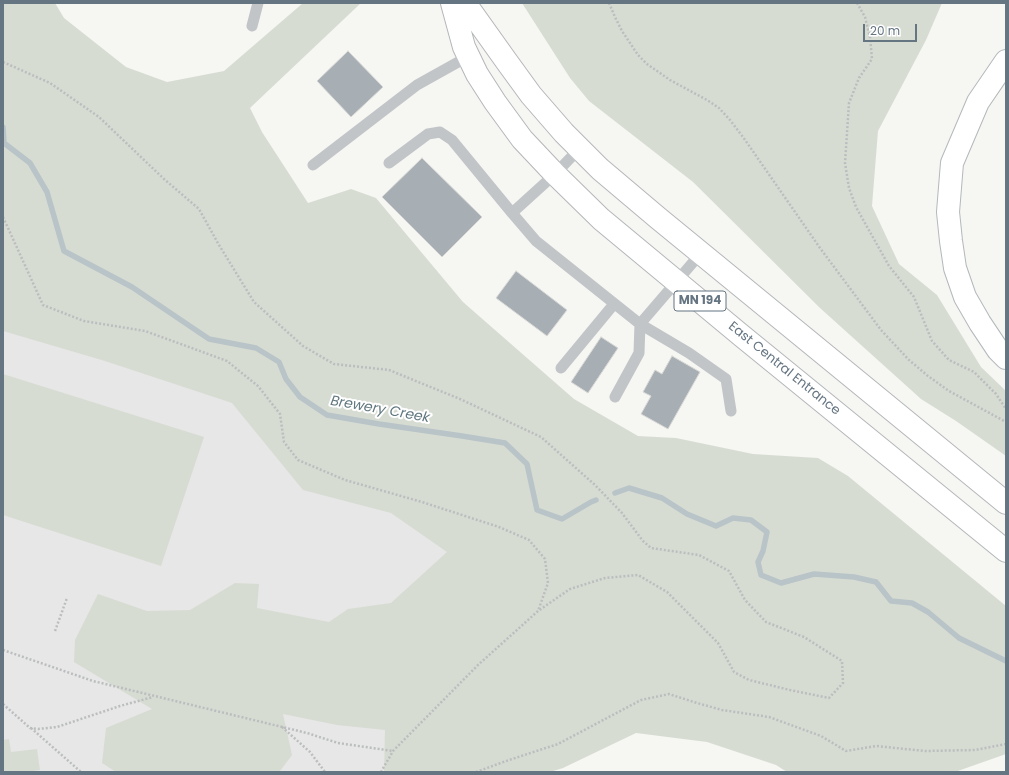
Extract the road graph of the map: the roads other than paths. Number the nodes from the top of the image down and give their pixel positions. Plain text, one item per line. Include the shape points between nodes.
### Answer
1 (258, 3) edge
2 (452, 3) edge
3 (465, 3) edge
4 (252, 26) dead end
5 (469, 56) junction
6 (1006, 60) edge
7 (580, 148) junction
8 (389, 163) dead end
9 (313, 165) dead end
10 (554, 174) junction
11 (512, 213) junction
12 (701, 253) junction
13 (677, 281) junction
14 (614, 304) junction
15 (640, 324) junction
16 (1006, 358) edge
17 (561, 368) dead end
18 (614, 397) dead end
19 (731, 411) dead end
20 (1006, 503) edge
21 (1006, 551) edge

1 - 4 lane
2 - 5 main road, East Central Entrance / MN 194 via 464,47
3 - 7 main road, MN 194 via 531,95
5 - 9 lane via 417,85
5 - 10 main road, East Central Entrance / MN 194 via 495,102 522,139
6 - 16 main road via 978,102 952,163 948,212 955,268 965,297 980,324
7 - 10 lane
7 - 12 main road, MN 194 via 606,174
8 - 11 lane via 428,134 440,132 452,140
10 - 11 lane
10 - 13 main road, East Central Entrance / MN 194 via 601,219
11 - 14 lane via 536,241
12 - 13 lane
12 - 20 main road, MN 194
13 - 15 lane
13 - 21 main road, East Central Entrance / MN 194
14 - 15 lane
14 - 17 lane
15 - 18 lane via 639,353
15 - 19 lane via 726,379

